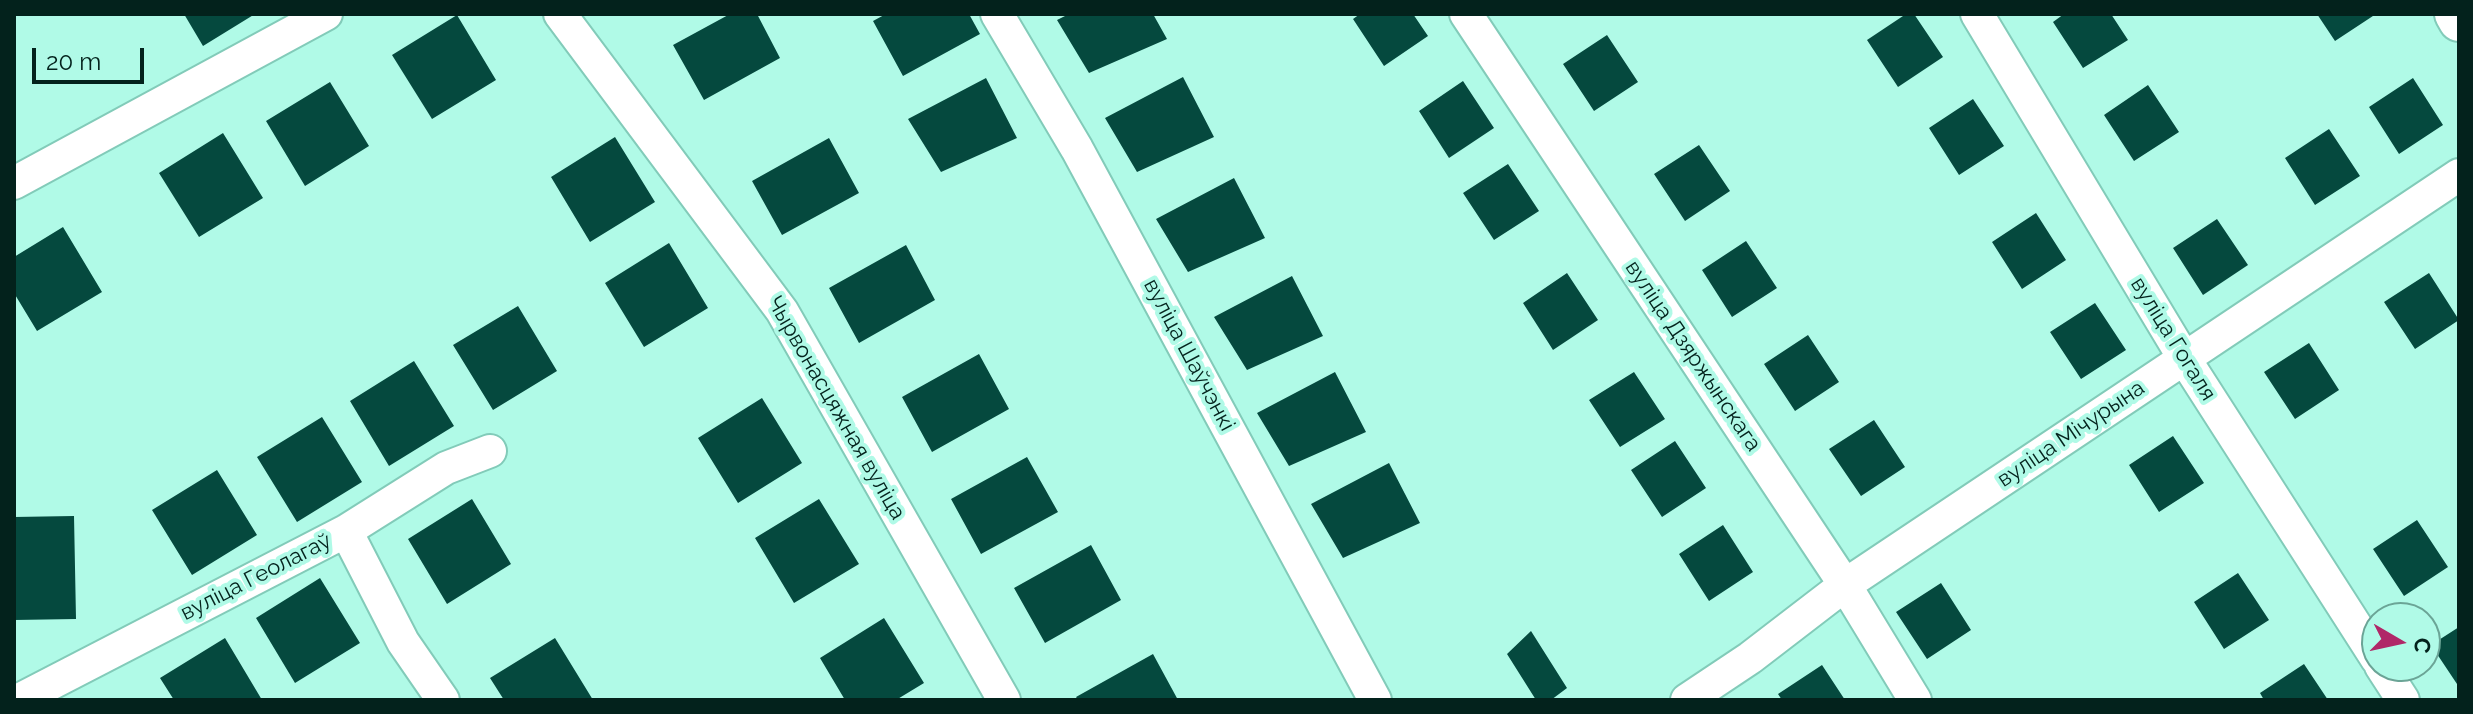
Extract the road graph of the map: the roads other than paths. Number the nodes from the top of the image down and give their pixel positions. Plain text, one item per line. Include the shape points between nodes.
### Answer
1 (326, 14) edge
2 (560, 14) edge
3 (997, 14) edge
4 (1466, 14) edge
5 (1977, 14) edge
6 (2455, 14) edge
7 (2459, 21) edge
8 (2459, 175) edge
9 (14, 183) edge
10 (2184, 358) junction
11 (490, 451) dead end
12 (346, 531) junction
13 (1845, 585) junction
14 (2361, 634) edge
15 (2391, 682) edge
16 (19, 700) edge
17 (443, 700) edge
18 (1004, 700) edge
19 (1375, 700) edge
20 (1687, 700) edge
21 (1915, 700) edge
22 (2403, 700) edge

1 - 9 street
2 - 18 street, Чырвонасцяжная вуліца via 782,311
3 - 19 street, вуліца Шаўчэнкі via 1077,149
4 - 13 street, вуліца Дзяржынскага
5 - 10 street, вуліца Гогаля
6 - 7 street
8 - 10 street, вуліца Мічурына
10 - 13 street, вуліца Мічурына
10 - 14 street, вуліца Гогаля
11 - 12 street, вуліца Геолагаў via 446,468
12 - 16 street, вуліца Геолагаў
12 - 17 street via 403,642
13 - 20 street, вуліца Мічурына
13 - 21 street, вуліца Дзяржынскага
15 - 22 street

